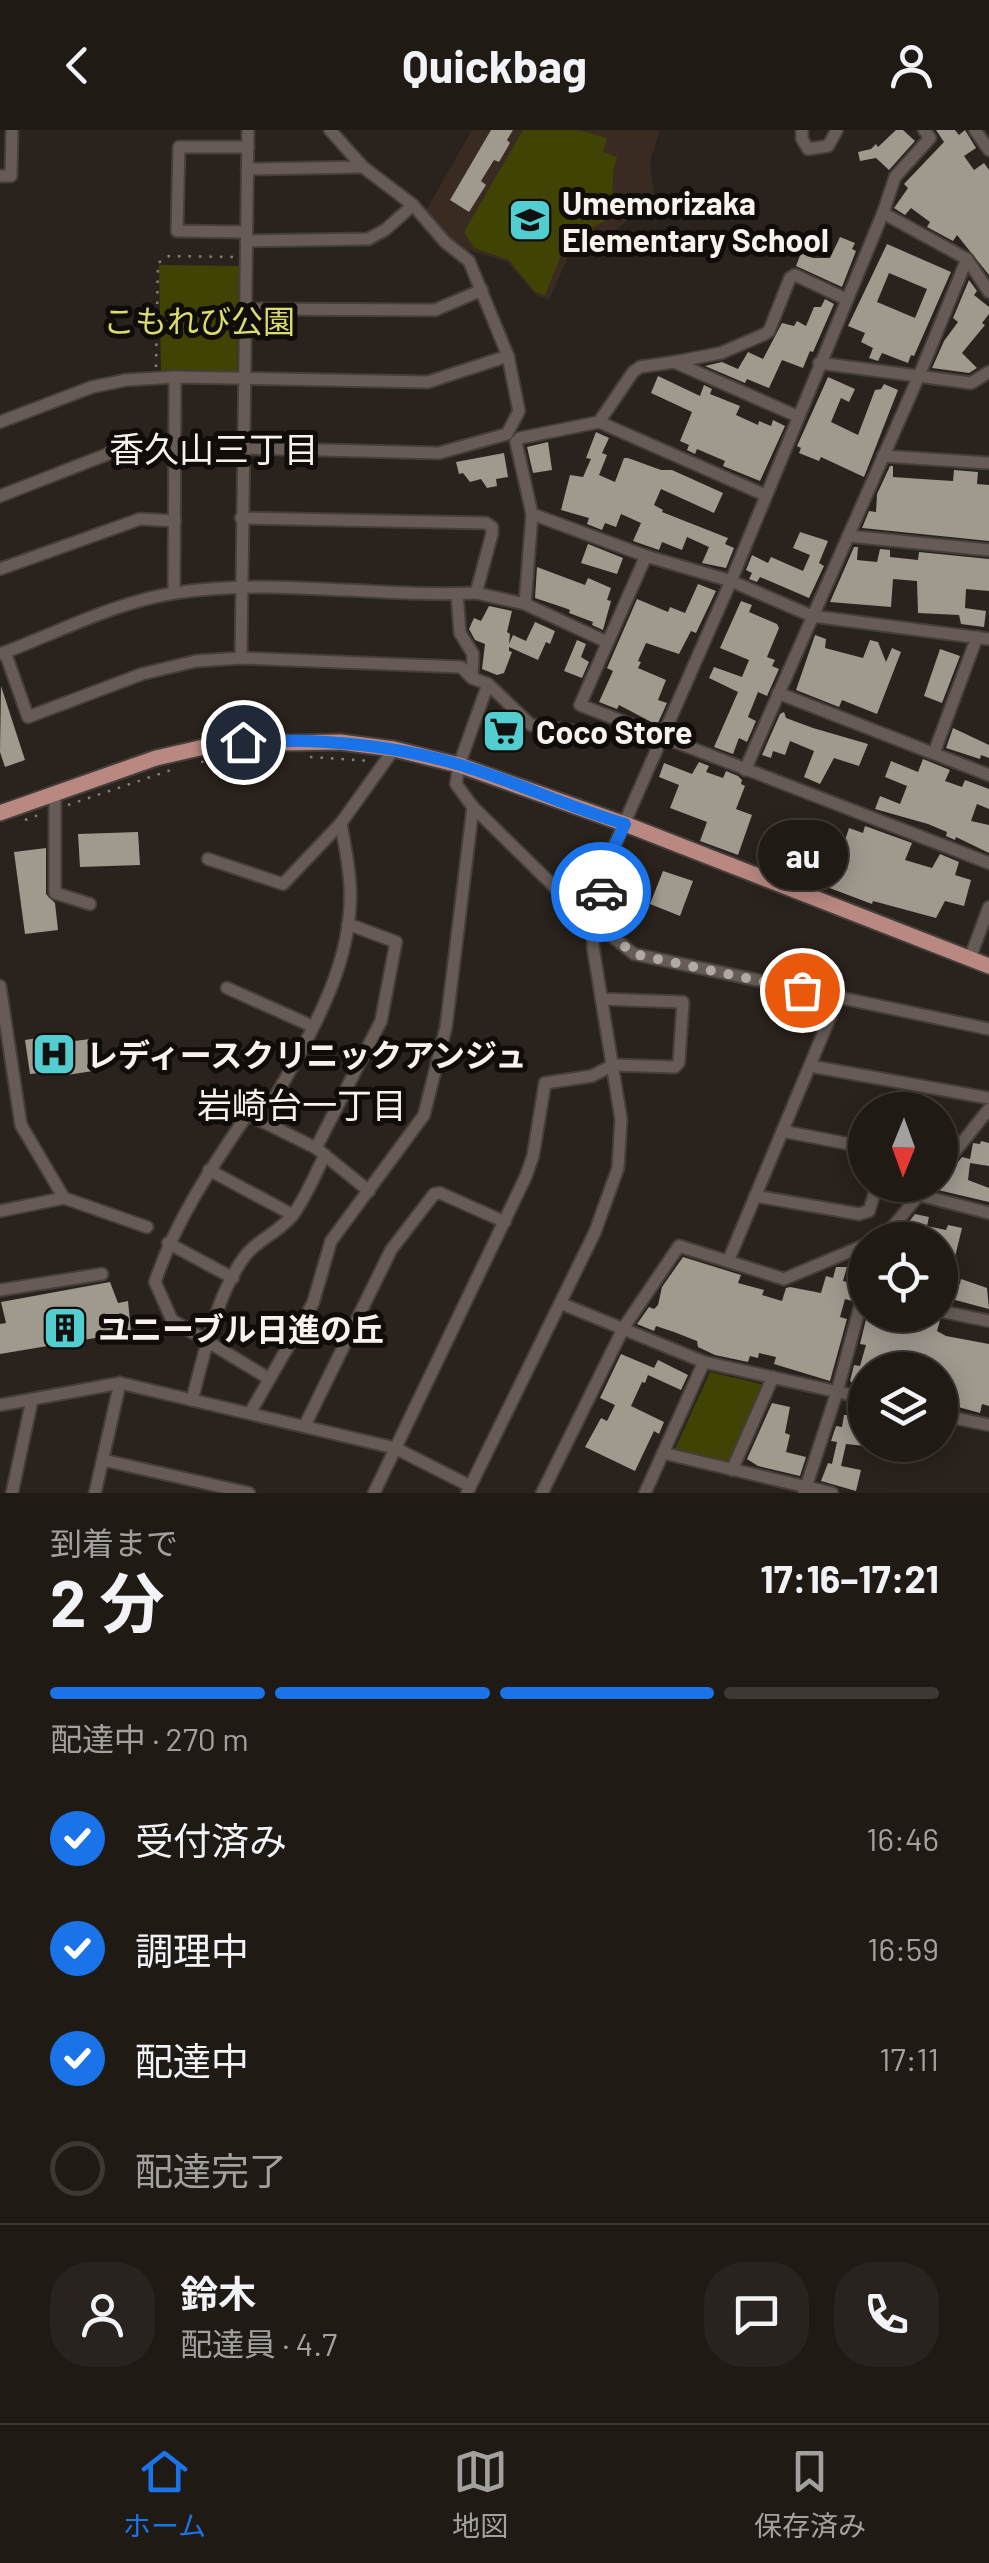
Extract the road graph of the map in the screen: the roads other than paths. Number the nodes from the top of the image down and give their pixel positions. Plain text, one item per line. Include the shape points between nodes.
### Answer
1 (12, 130) edge
2 (248, 130) edge
3 (330, 130) edge
4 (802, 130) edge
5 (837, 130) edge
6 (924, 130) edge
7 (975, 130) edge
8 (248, 147) junction
9 (989, 150) edge
10 (363, 167) junction
11 (247, 169) junction
12 (0, 176) edge
13 (413, 205) junction
14 (883, 214) junction
15 (246, 236) junction
16 (967, 259) junction
17 (482, 290) junction
18 (989, 292) edge
19 (846, 298) junction
20 (245, 309) junction
21 (508, 356) junction
22 (674, 362) junction
23 (819, 363) junction
24 (989, 372) edge
25 (175, 378) junction
26 (918, 378) junction
27 (243, 379) junction
28 (797, 416) junction
29 (0, 422) edge
30 (600, 422) junction
31 (174, 444) junction
32 (242, 448) junction
33 (883, 456) junction
34 (989, 464) edge
35 (765, 495) junction
36 (0, 496) edge
37 (532, 514) junction
38 (241, 518) junction
39 (176, 521) junction
40 (848, 536) junction
41 (989, 550) edge
42 (646, 556) junction
43 (0, 569) edge
44 (732, 582) junction
45 (240, 588) junction
46 (174, 592) junction
47 (476, 593) junction
48 (457, 594) junction
49 (524, 604) junction
50 (812, 616) junction
51 (983, 638) edge
52 (607, 642) junction
53 (2, 653) edge
54 (241, 658) junction
55 (472, 678) junction
56 (488, 684) junction
57 (778, 693) junction
58 (590, 733) dead end
59 (663, 739) junction
60 (934, 753) junction
61 (391, 755) junction
62 (459, 765) junction
63 (746, 770) junction
64 (989, 774) edge
65 (55, 801) junction
66 (473, 807) junction
67 (0, 813) edge
68 (342, 823) junction
69 (625, 824) junction
70 (208, 859) dead end
71 (989, 863) edge
72 (90, 904) dead end
73 (989, 908) edge
74 (592, 920) junction
75 (348, 924) junction
76 (970, 958) junction
77 (989, 966) edge
78 (0, 986) edge
79 (226, 988) dead end
80 (838, 998) junction
81 (601, 999) junction
82 (312, 1026) junction
83 (989, 1029) edge
84 (5, 1058) edge
85 (613, 1065) junction
86 (810, 1066) junction
87 (989, 1098) edge
88 (989, 1109) edge
89 (262, 1121) junction
90 (983, 1124) edge
91 (782, 1132) junction
92 (848, 1143) edge
93 (958, 1151) edge
94 (321, 1152) junction
95 (209, 1170) junction
96 (369, 1191) junction
97 (755, 1196) junction
98 (64, 1198) junction
99 (872, 1202) edge
100 (913, 1202) edge
101 (957, 1202) edge
102 (0, 1212) edge
103 (989, 1213) edge
104 (293, 1215) junction
105 (505, 1222) junction
106 (896, 1222) edge
107 (147, 1227) dead end
108 (168, 1242) junction
109 (848, 1253) edge
110 (729, 1259) junction
111 (102, 1274) dead end
112 (233, 1278) junction
113 (0, 1290) edge
114 (560, 1303) junction
115 (958, 1315) edge
116 (989, 1321) edge
117 (624, 1327) junction
118 (853, 1332) edge
119 (208, 1340) junction
120 (704, 1362) junction
121 (773, 1377) junction
122 (268, 1378) junction
123 (120, 1383) junction
124 (837, 1392) junction
125 (848, 1394) edge
126 (32, 1400) junction
127 (192, 1400) junction
128 (0, 1405) edge
129 (250, 1413) junction
130 (958, 1418) edge
131 (305, 1425) junction
132 (989, 1426) edge
133 (395, 1448) junction
134 (663, 1454) junction
135 (103, 1460) junction
136 (732, 1470) junction
137 (468, 1490) edge
138 (805, 1490) edge
139 (12, 1493) edge
140 (94, 1493) edge
141 (249, 1493) edge
142 (374, 1493) edge
143 (542, 1493) edge
144 (644, 1493) edge
145 (832, 1493) edge

1 - 12 street via 11,176
2 - 8 street
3 - 10 street
4 - 5 street via 808,149 828,146
6 - 14 street via 930,138 895,177
7 - 9 street
8 - 11 street
8 - 15 street via 178,147 177,231
10 - 11 street
10 - 13 street
11 - 15 street
13 - 15 street via 368,240
13 - 17 street via 469,262
14 - 16 street
14 - 19 street
15 - 20 street
16 - 18 street
16 - 26 street
17 - 20 street via 434,310
17 - 21 street
19 - 22 street via 795,276 769,331 721,353
19 - 23 street
20 - 27 street
21 - 27 street via 428,382
21 - 32 street via 519,411 507,434 439,453
22 - 28 street
22 - 30 street via 633,372
23 - 26 street
23 - 28 street
24 - 26 street via 971,383
25 - 27 street
25 - 29 street via 92,388
25 - 31 street
26 - 33 street
27 - 32 street
28 - 35 street
30 - 35 street
30 - 37 street via 520,438 516,446
31 - 36 street via 114,452
31 - 39 street
32 - 38 street
33 - 34 street
33 - 40 street
35 - 44 street
37 - 42 street
37 - 49 street
38 - 45 street
38 - 47 street via 486,523 492,534
39 - 43 street via 140,519
39 - 46 street
40 - 41 street
40 - 50 street
42 - 44 street
42 - 52 street
44 - 50 street
44 - 59 street
45 - 46 street
45 - 48 street
45 - 54 street
46 - 53 street
47 - 48 street
47 - 49 street
48 - 55 street
49 - 52 street
50 - 51 street
50 - 57 street
51 - 60 street
52 - 59 street via 580,706
53 - 54 street via 25,715 32,717 142,674
54 - 55 street via 448,665
55 - 56 street
56 - 58 street via 531,724
56 - 62 street
57 - 60 street
57 - 63 street
59 - 63 street
59 - 69 street
60 - 64 street
61 - 62 main road
61 - 65 main road via 340,742 217,744 156,758
61 - 68 street
62 - 66 street via 456,784
62 - 69 main road
63 - 71 street
65 - 67 main road
65 - 72 street via 55,893
66 - 74 street
66 - 96 street via 446,1027 424,1116
68 - 70 street via 283,884
68 - 75 street
69 - 74 street
69 - 76 main road
73 - 76 street
74 - 80 street via 634,954
74 - 81 street
75 - 82 street via 334,984
75 - 94 street via 396,942 381,1021
76 - 77 main road
78 - 84 street
79 - 82 street
80 - 83 street
80 - 86 street
81 - 85 street
81 - 85 street via 685,1007 676,1067
82 - 89 street
84 - 98 street via 21,1125
85 - 105 street via 592,1076 544,1083 534,1156
85 - 114 street via 621,1119 618,1168 596,1232
86 - 87 street
86 - 91 street
88 - 90 street
89 - 94 street
89 - 95 street via 245,1118
90 - 93 street
91 - 92 street
91 - 97 street
94 - 96 street
94 - 104 street
95 - 104 street
95 - 108 street
96 - 122 street via 330,1241 313,1303
97 - 99 street via 860,1214
97 - 110 street
98 - 102 street
98 - 107 street
100 - 106 street
101 - 103 street
104 - 112 street via 247,1252
105 - 131 street via 434,1194 390,1250
105 - 133 street
108 - 112 street
108 - 119 street via 155,1282 172,1320
109 - 110 street via 784,1279
110 - 117 street via 680,1246
111 - 113 street
112 - 119 street
114 - 117 street
114 - 137 street
115 - 116 street
117 - 120 street
117 - 143 street
118 - 124 street
119 - 122 street
119 - 127 street
120 - 121 street
120 - 134 street
121 - 124 street
121 - 136 street
122 - 129 street
123 - 126 street
123 - 127 street
123 - 135 street
124 - 125 street
124 - 138 street
126 - 128 street
126 - 139 street
127 - 129 street
129 - 131 street
130 - 132 street
131 - 133 street
133 - 137 street
133 - 142 street
134 - 136 street
134 - 144 street
135 - 140 street
135 - 141 street
136 - 138 street
138 - 145 street

